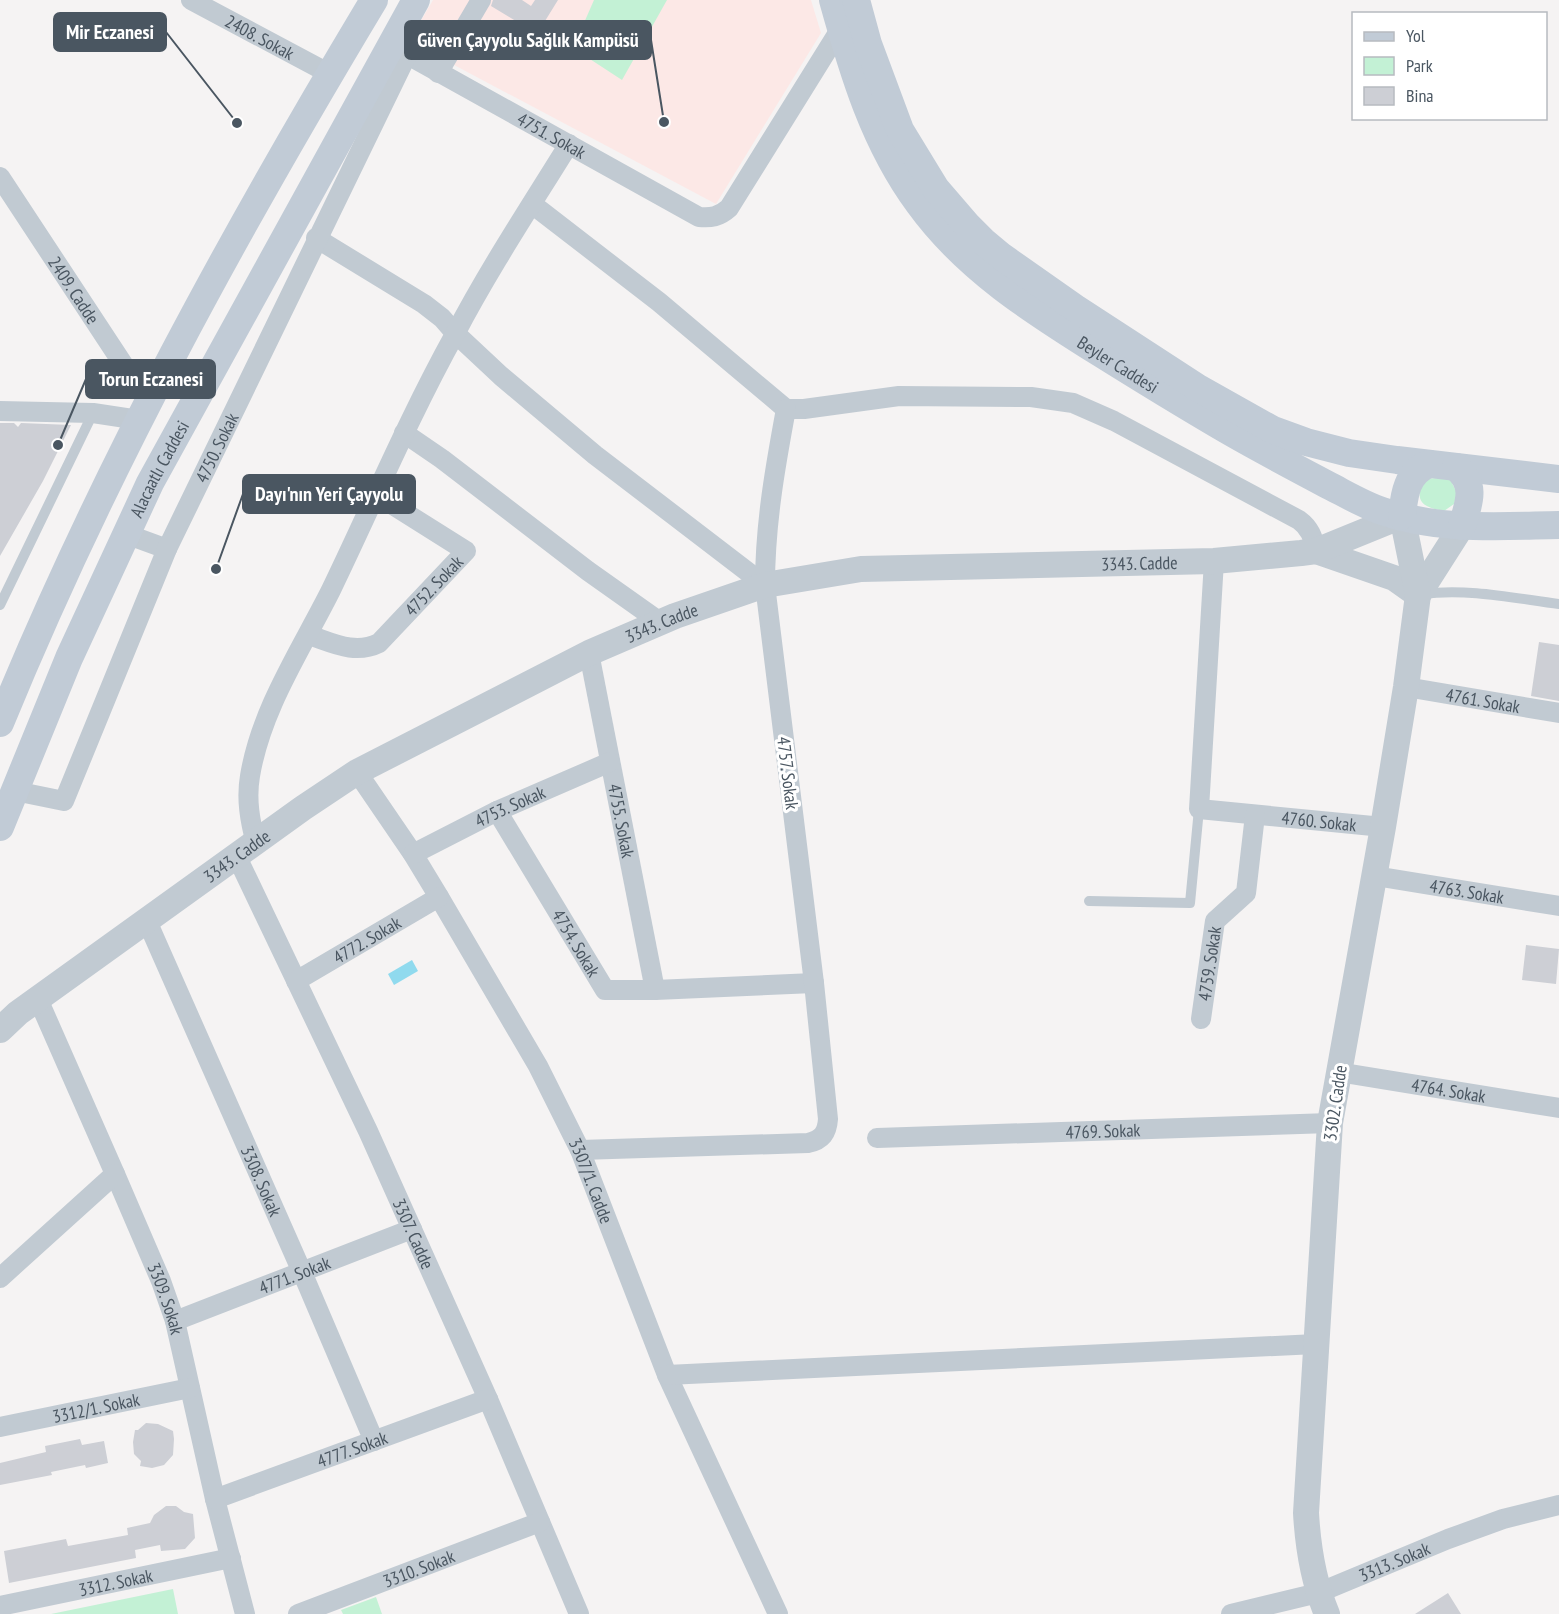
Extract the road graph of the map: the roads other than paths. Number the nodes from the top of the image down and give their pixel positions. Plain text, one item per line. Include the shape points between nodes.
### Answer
1 (191, 0) edge
2 (374, 0) edge
3 (416, 0) edge
4 (481, 0) edge
5 (833, 0) edge
6 (856, 0) edge
7 (841, 28) junction
8 (398, 50) junction
9 (438, 73) junction
10 (330, 74) junction
11 (569, 144) junction
12 (0, 177) edge
13 (532, 204) junction
14 (316, 238) junction
15 (455, 333) junction
16 (786, 409) junction
17 (0, 411) edge
18 (144, 411) junction
19 (93, 412) junction
20 (404, 433) junction
21 (1429, 464) junction
22 (1456, 467) junction
23 (1559, 478) edge
24 (377, 495) junction
25 (1402, 516) junction
26 (1559, 525) edge
27 (1462, 526) junction
28 (126, 534) junction
29 (167, 549) junction
30 (1316, 551) junction
31 (1214, 561) junction
32 (765, 585) junction
33 (1418, 595) junction
34 (1559, 604) edge
35 (0, 605) edge
36 (660, 622) junction
37 (309, 635) junction
38 (589, 653) junction
39 (1406, 687) junction
40 (1559, 713) edge
41 (0, 723) edge
42 (610, 762) junction
43 (357, 772) junction
44 (15, 791) junction
45 (1199, 810) junction
46 (497, 811) junction
47 (1255, 815) junction
48 (0, 827) edge
49 (1383, 827) junction
50 (247, 850) junction
51 (413, 854) junction
52 (1375, 876) junction
53 (439, 897) junction
54 (1089, 901) dead end
55 (1559, 906) edge
56 (147, 921) junction
57 (296, 981) junction
58 (814, 983) junction
59 (655, 990) junction
60 (14, 1015) edge
61 (1201, 1019) dead end
62 (1338, 1072) junction
63 (1559, 1108) edge
64 (1330, 1123) junction
65 (877, 1138) dead end
66 (580, 1150) junction
67 (115, 1174) junction
68 (412, 1229) junction
69 (302, 1272) junction
70 (0, 1278) edge
71 (175, 1321) junction
72 (1316, 1344) junction
73 (667, 1375) junction
74 (190, 1388) junction
75 (488, 1399) junction
76 (0, 1427) edge
77 (374, 1441) junction
78 (215, 1499) junction
79 (1559, 1505) edge
80 (540, 1522) junction
81 (231, 1558) junction
82 (1322, 1604) edge
83 (0, 1606) edge
84 (245, 1614) edge
85 (298, 1614) edge
86 (579, 1614) edge
87 (778, 1614) edge
88 (1231, 1614) edge

1 - 10 street, 2408. Sokak
2 - 10 main road
3 - 8 main road, Alacaatlı Caddesi
4 - 9 street
5 - 7 main road, Beyler Caddesi
6 - 21 main road, Beyler Caddesi via 900,130 936,189 1001,256 1150,357 1273,430 1338,450
7 - 11 street, 4751. Sokak via 729,208 716,217 699,217
7 - 25 main road, Beyler Caddesi via 862,96 895,165 918,203 982,272 1059,327 1173,399 1362,503
8 - 9 street, 4751. Sokak
8 - 14 street, 4750. Sokak
8 - 28 main road, Alacaatlı Caddesi via 150,483
9 - 11 street, 4751. Sokak
10 - 18 main road via 195,312
11 - 13 street, 3307. Cadde
12 - 18 street, 2409. Cadde
13 - 15 street, 3307. Cadde
13 - 16 street
14 - 15 street via 424,304
14 - 29 street, 4750. Sokak
15 - 20 street, 3307. Cadde
15 - 32 street via 595,454
16 - 30 street via 900,396 1031,397 1073,403 1299,520 1312,535
16 - 32 street, 4757. Sokak via 770,503
17 - 19 street
18 - 19 street
18 - 41 main road via 77,544
19 - 35 lane
20 - 24 street, 3307. Cadde
20 - 36 street
21 - 22 main road, Beyler Caddesi
21 - 25 main road via 1415,471 1409,482
22 - 23 main road, Beyler Caddesi
22 - 27 main road via 1469,484
24 - 37 street, 3307. Cadde
24 - 37 street, 4752. Sokak via 466,551 379,643 360,650 349,649
25 - 27 main road, Beyler Caddesi
25 - 30 street, 3343. Cadde
25 - 33 street, 3302. Cadde
26 - 27 main road, Beyler Caddesi
27 - 33 street, 3302. Cadde
28 - 29 street
28 - 44 main road, Alacaatlı Caddesi via 69,658
29 - 44 street, 4750. Sokak via 64,801
30 - 31 street, 3343. Cadde
30 - 33 street via 1394,578
31 - 32 street, 3343. Cadde via 861,568
31 - 45 street
32 - 36 street, 3343. Cadde
32 - 58 street, 4757. Sokak
33 - 34 lane via 1472,592
33 - 39 street, 3302. Cadde
36 - 38 street, 3343. Cadde
37 - 50 street, 3307. Cadde via 276,695 261,734 250,776
38 - 42 street, 4755. Sokak
38 - 43 street, 3343. Cadde
39 - 40 street, 4761. Sokak
39 - 49 street, 3302. Cadde
42 - 46 street, 4753. Sokak
42 - 59 street, 4755. Sokak
43 - 50 street, 3343. Cadde
43 - 51 street, 3307/1. Cadde
44 - 48 main road, Alacaatlı Caddesi
45 - 47 street, 4760. Sokak
45 - 54 lane via 1190,903
46 - 51 street, 4753. Sokak
46 - 59 street, 4754. Sokak via 605,990
47 - 49 street, 4760. Sokak
47 - 61 street, 4759. Sokak via 1246,893 1215,921
49 - 52 street, 3302. Cadde
50 - 56 street, 3343. Cadde
50 - 57 street, 3307. Cadde
51 - 53 street, 3307/1. Cadde
52 - 55 street, 4763. Sokak
52 - 62 street, 3302. Cadde
53 - 57 street, 4772. Sokak
53 - 66 street, 3307/1. Cadde via 538,1066
56 - 60 street, 3343. Cadde
56 - 69 street, 3308. Sokak
57 - 68 street, 3307. Cadde
58 - 59 street, 4754. Sokak
58 - 66 street, 4757. Sokak via 828,1119 827,1130 816,1141
60 - 67 street, 3309. Sokak
62 - 63 street, 4764. Sokak
62 - 64 street, 3302. Cadde
64 - 65 street, 4769. Sokak
64 - 72 street, 3302. Cadde
66 - 73 street, 3307/1. Cadde
67 - 70 street
67 - 71 street, 3309. Sokak
68 - 69 street, 4771. Sokak
68 - 75 street, 3307. Cadde
69 - 71 street, 4771. Sokak
69 - 77 street, 3308. Sokak
71 - 74 street, 3309. Sokak
72 - 73 street
72 - 82 street, 3302. Cadde via 1306,1513 1309,1553
73 - 87 street, 3307/1. Cadde
74 - 76 street, 3312/1. Sokak
74 - 78 street, 3309. Sokak
75 - 77 street, 4777. Sokak
75 - 80 street, 3307. Cadde
77 - 78 street, 4777. Sokak
78 - 81 street, 3309. Sokak
79 - 82 street, 3313. Sokak via 1459,1535
80 - 85 street, 3310. Sokak
80 - 86 street, 3307. Cadde
81 - 83 street, 3312. Sokak
81 - 84 street, 3309. Sokak
82 - 88 street, 3313. Sokak

